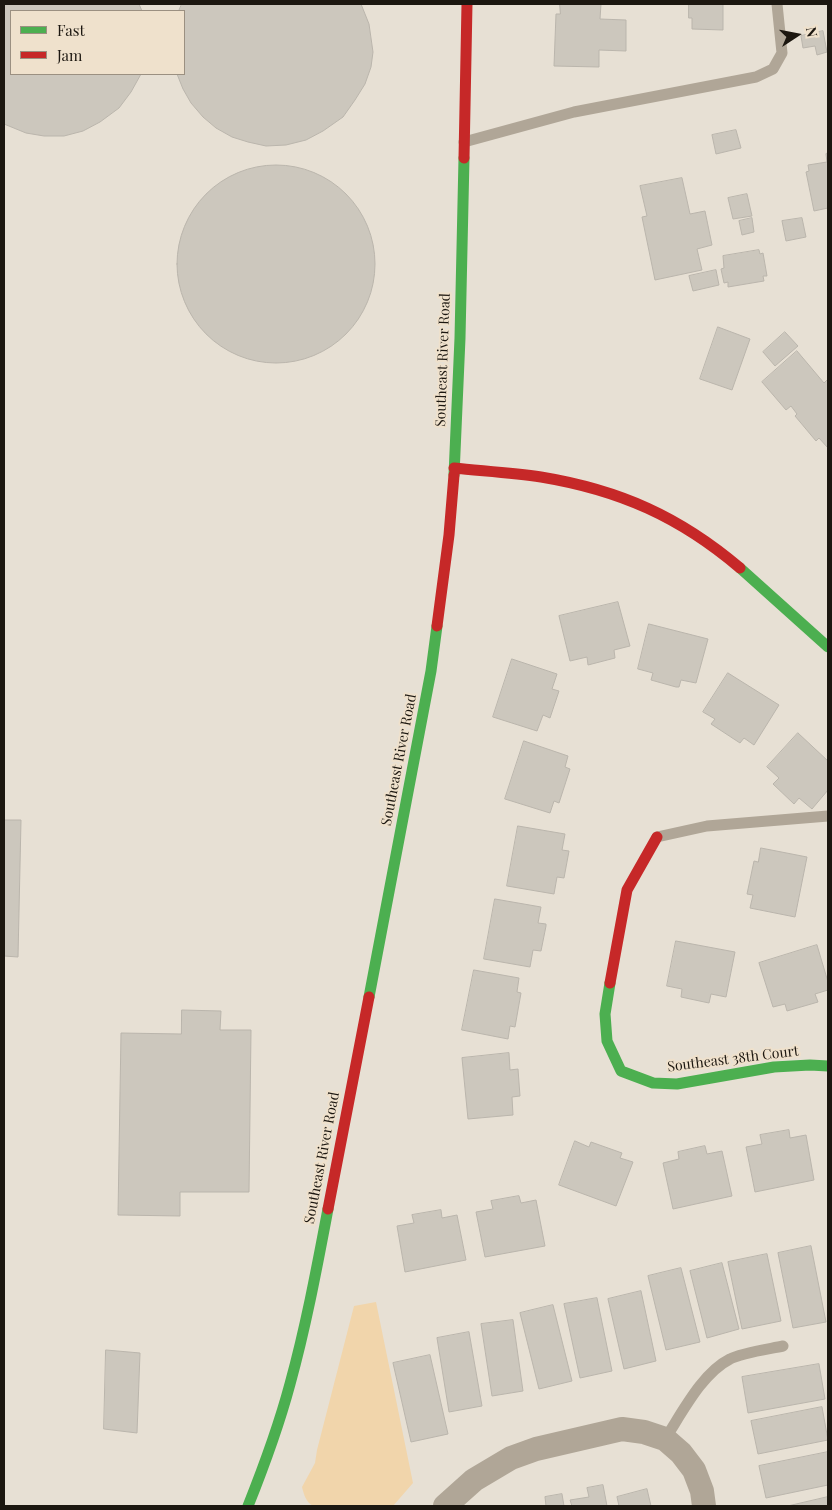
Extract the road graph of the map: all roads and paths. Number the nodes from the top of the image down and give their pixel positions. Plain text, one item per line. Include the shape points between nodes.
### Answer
1 (467, 4) edge
2 (777, 4) edge
3 (464, 142) junction
4 (454, 468) junction
5 (828, 647) edge
6 (828, 816) edge
7 (657, 837) joint
8 (828, 1066) edge
9 (783, 1346) dead end
10 (665, 1439) junction
11 (248, 1506) edge
12 (445, 1506) edge
13 (704, 1506) edge

1 - 3 main road, Southeast River Road
2 - 3 lane via 782,53 773,69 756,77 574,112
3 - 4 main road, Southeast River Road
4 - 5 main road via 573,483 616,495 672,519 755,580
4 - 11 main road, Southeast River Road via 449,535 431,671 317,1268 290,1384
6 - 7 lane via 707,826
7 - 8 main road, Southeast 38th Court via 628,890 605,1014 607,1041 621,1070 653,1084 677,1084 774,1067
9 - 10 lane via 732,1358 718,1367 688,1403
10 - 12 street via 622,1429 536,1449 511,1458 474,1480
10 - 13 street via 694,1470

